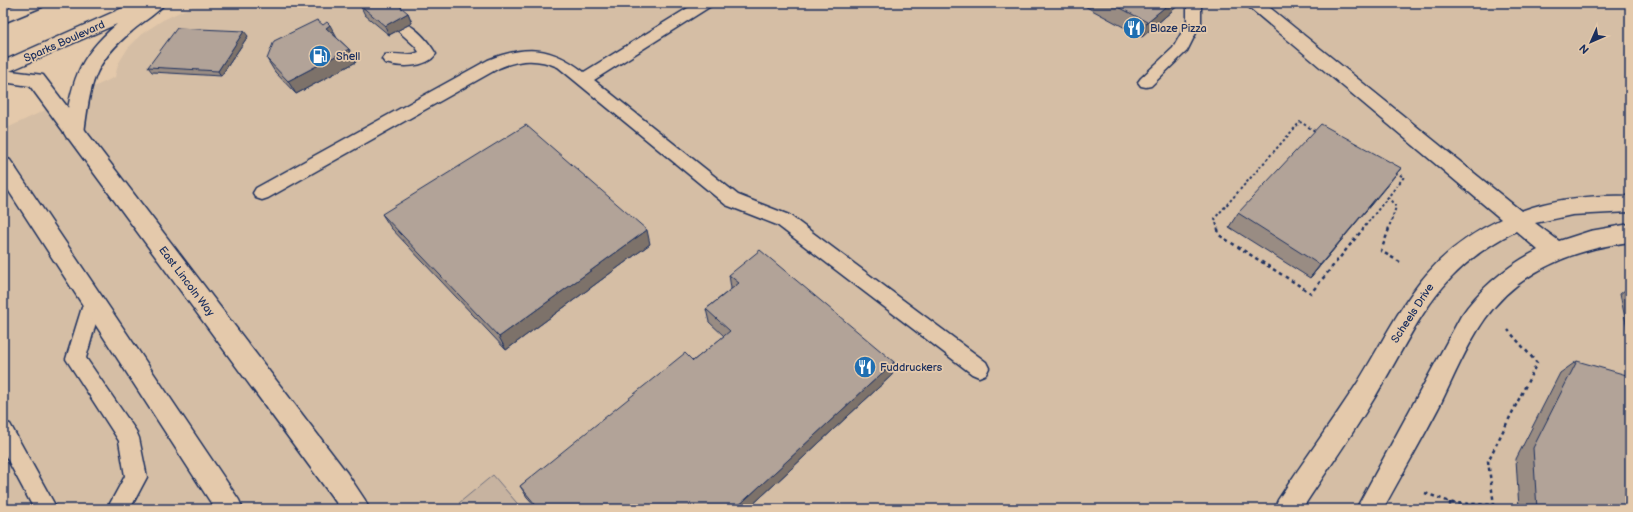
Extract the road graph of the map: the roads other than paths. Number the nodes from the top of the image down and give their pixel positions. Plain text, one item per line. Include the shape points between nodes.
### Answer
1 (36, 3) edge
2 (147, 3) edge
3 (156, 3) edge
4 (706, 3) edge
5 (1194, 3) edge
6 (1252, 3) edge
7 (3, 17) edge
8 (401, 27) edge
9 (390, 59) dead end
10 (3, 68) edge
11 (3, 76) edge
12 (583, 79) junction
13 (1146, 82) dead end
14 (74, 133) junction
15 (4, 167) edge
16 (262, 194) dead end
17 (1630, 204) edge
18 (1517, 221) junction
19 (1630, 233) edge
20 (1556, 252) junction
21 (93, 300) junction
22 (979, 368) dead end
23 (3, 431) edge
24 (46, 509) edge
25 (118, 509) edge
26 (230, 509) edge
27 (356, 509) edge
28 (1287, 509) edge
29 (1369, 509) edge

1 - 7 street
2 - 10 street, Sparks Boulevard
3 - 14 street via 111,39 95,58 81,88
4 - 12 lane
5 - 13 lane via 1194,23 1179,51
6 - 18 street
8 - 9 lane via 420,42 428,54 416,60
11 - 14 street, East Lincoln Way via 36,80
12 - 16 lane via 563,63 548,56 531,54 508,58 483,69
12 - 22 lane via 732,200 783,220
14 - 27 street, East Lincoln Way
15 - 21 street
17 - 18 street, Scheels Drive via 1554,210
18 - 20 street
18 - 28 street, Scheels Drive via 1474,246 1451,263 1432,282 1404,321 1367,388
19 - 20 street via 1590,240
20 - 29 street via 1520,271 1484,302
21 - 25 lane via 76,359 129,438 136,477
21 - 26 street
23 - 24 lane

